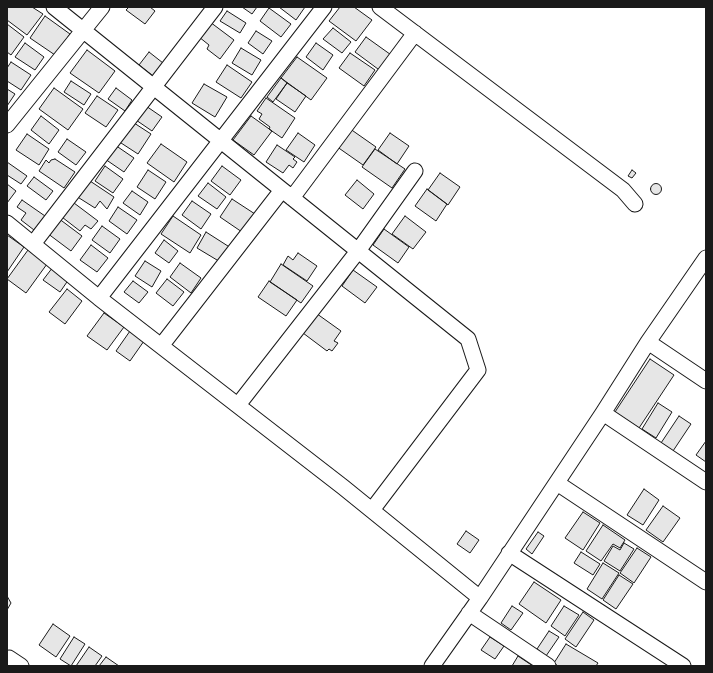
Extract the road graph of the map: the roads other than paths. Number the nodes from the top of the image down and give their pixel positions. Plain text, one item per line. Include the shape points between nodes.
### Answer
1 (54, 7) edge
2 (102, 7) edge
3 (215, 7) edge
4 (324, 7) edge
5 (380, 7) edge
6 (84, 31) junction
7 (415, 33) junction
8 (154, 87) junction
9 (7, 125) edge
10 (221, 141) junction
11 (415, 171) dead end
12 (287, 194) junction
13 (635, 204) dead end
14 (7, 222) edge
15 (33, 244) junction
16 (358, 251) junction
17 (706, 258) edge
18 (100, 298) junction
19 (648, 342) junction
20 (161, 346) junction
21 (706, 381) edge
22 (238, 405) junction
23 (603, 413) junction
24 (706, 482) edge
25 (557, 483) junction
26 (372, 510) junction
27 (510, 553) junction
28 (706, 582) edge
29 (480, 598) junction
30 (469, 612) junction
31 (7, 661) edge
32 (21, 666) edge
33 (432, 666) edge
34 (548, 666) edge
35 (683, 666) edge

1 - 6 street
2 - 6 street
3 - 8 street
4 - 10 street
5 - 7 street
6 - 8 street
6 - 9 street
7 - 12 street
7 - 13 street via 623,190
8 - 10 street
8 - 15 street
10 - 12 street
10 - 18 street
11 - 16 street
12 - 16 street
12 - 20 street
14 - 15 street
15 - 18 street
16 - 22 street
16 - 26 street via 468,339 478,370
17 - 19 street
18 - 20 street
19 - 21 street
19 - 23 street
20 - 22 street
22 - 26 street
23 - 24 street
23 - 25 street
25 - 27 street
25 - 28 street
26 - 29 street
27 - 29 street
27 - 35 street
29 - 30 street
30 - 33 street
30 - 34 street
31 - 32 street via 9,658

